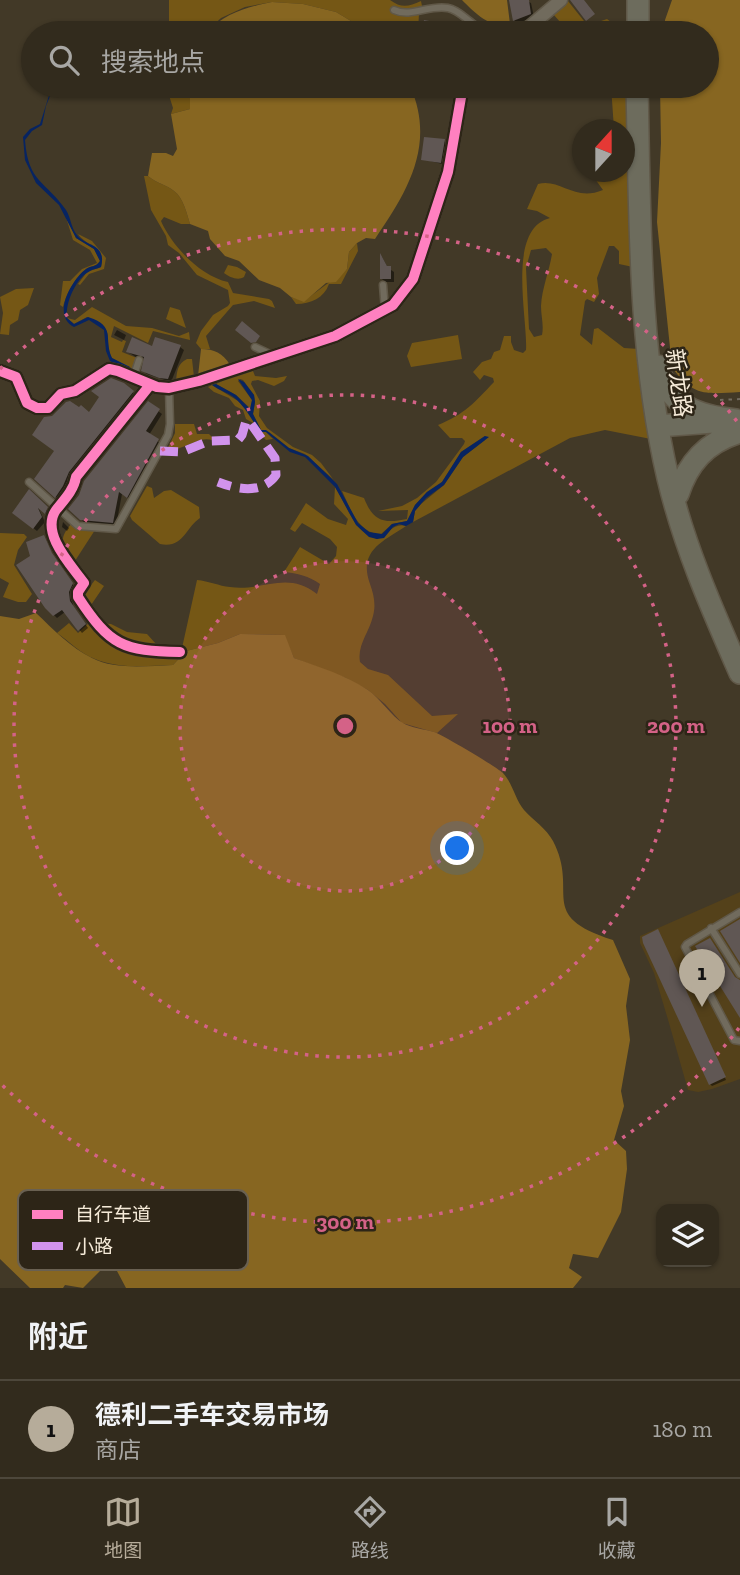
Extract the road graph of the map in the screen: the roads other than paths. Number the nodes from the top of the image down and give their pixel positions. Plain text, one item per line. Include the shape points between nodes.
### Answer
1 (561, 0) edge
2 (640, 0) edge
3 (394, 10) dead end
4 (472, 21) edge
5 (536, 21) edge
6 (639, 21) edge
7 (642, 21) edge
8 (461, 98) edge
9 (637, 98) edge
10 (643, 98) edge
11 (383, 285) dead end
12 (385, 310) junction
13 (255, 347) dead end
14 (653, 351) junction
15 (274, 356) junction
16 (139, 360) dead end
17 (0, 370) edge
18 (133, 378) junction
19 (150, 385) junction
20 (169, 388) junction
21 (738, 427) edge
22 (662, 432) junction
23 (29, 482) dead end
24 (678, 494) junction
25 (57, 509) junction
26 (180, 652) dead end
27 (740, 662) edge
28 (740, 673) edge
29 (740, 912) edge
30 (711, 928) junction
31 (740, 974) edge
32 (740, 1041) edge

1 - 5 street
2 - 6 main road
2 - 7 main road
3 - 4 lane via 408,13 447,7
8 - 12 street via 448,172 420,260 407,289
9 - 22 main road, 新龙路 via 646,325
10 - 14 main road, 新龙路
11 - 12 lane
12 - 15 street via 335,336
13 - 15 lane
14 - 21 main road via 669,393 679,402
14 - 22 main road, 新龙路
15 - 20 street
16 - 18 lane
17 - 18 street via 16,377 27,403 43,409 109,369
18 - 19 street
19 - 20 street
19 - 25 street via 76,477
20 - 25 lane via 168,435 116,529 78,526
21 - 22 main road
21 - 24 main road via 700,453
22 - 24 main road, 新龙路
22 - 28 main road, 新龙路 via 679,519
23 - 25 lane
24 - 27 main road, 新龙路 via 702,573
25 - 26 street via 51,518 52,530 84,583 78,597 102,631 139,651
29 - 30 lane
30 - 31 lane
30 - 32 lane via 685,947 734,1040

